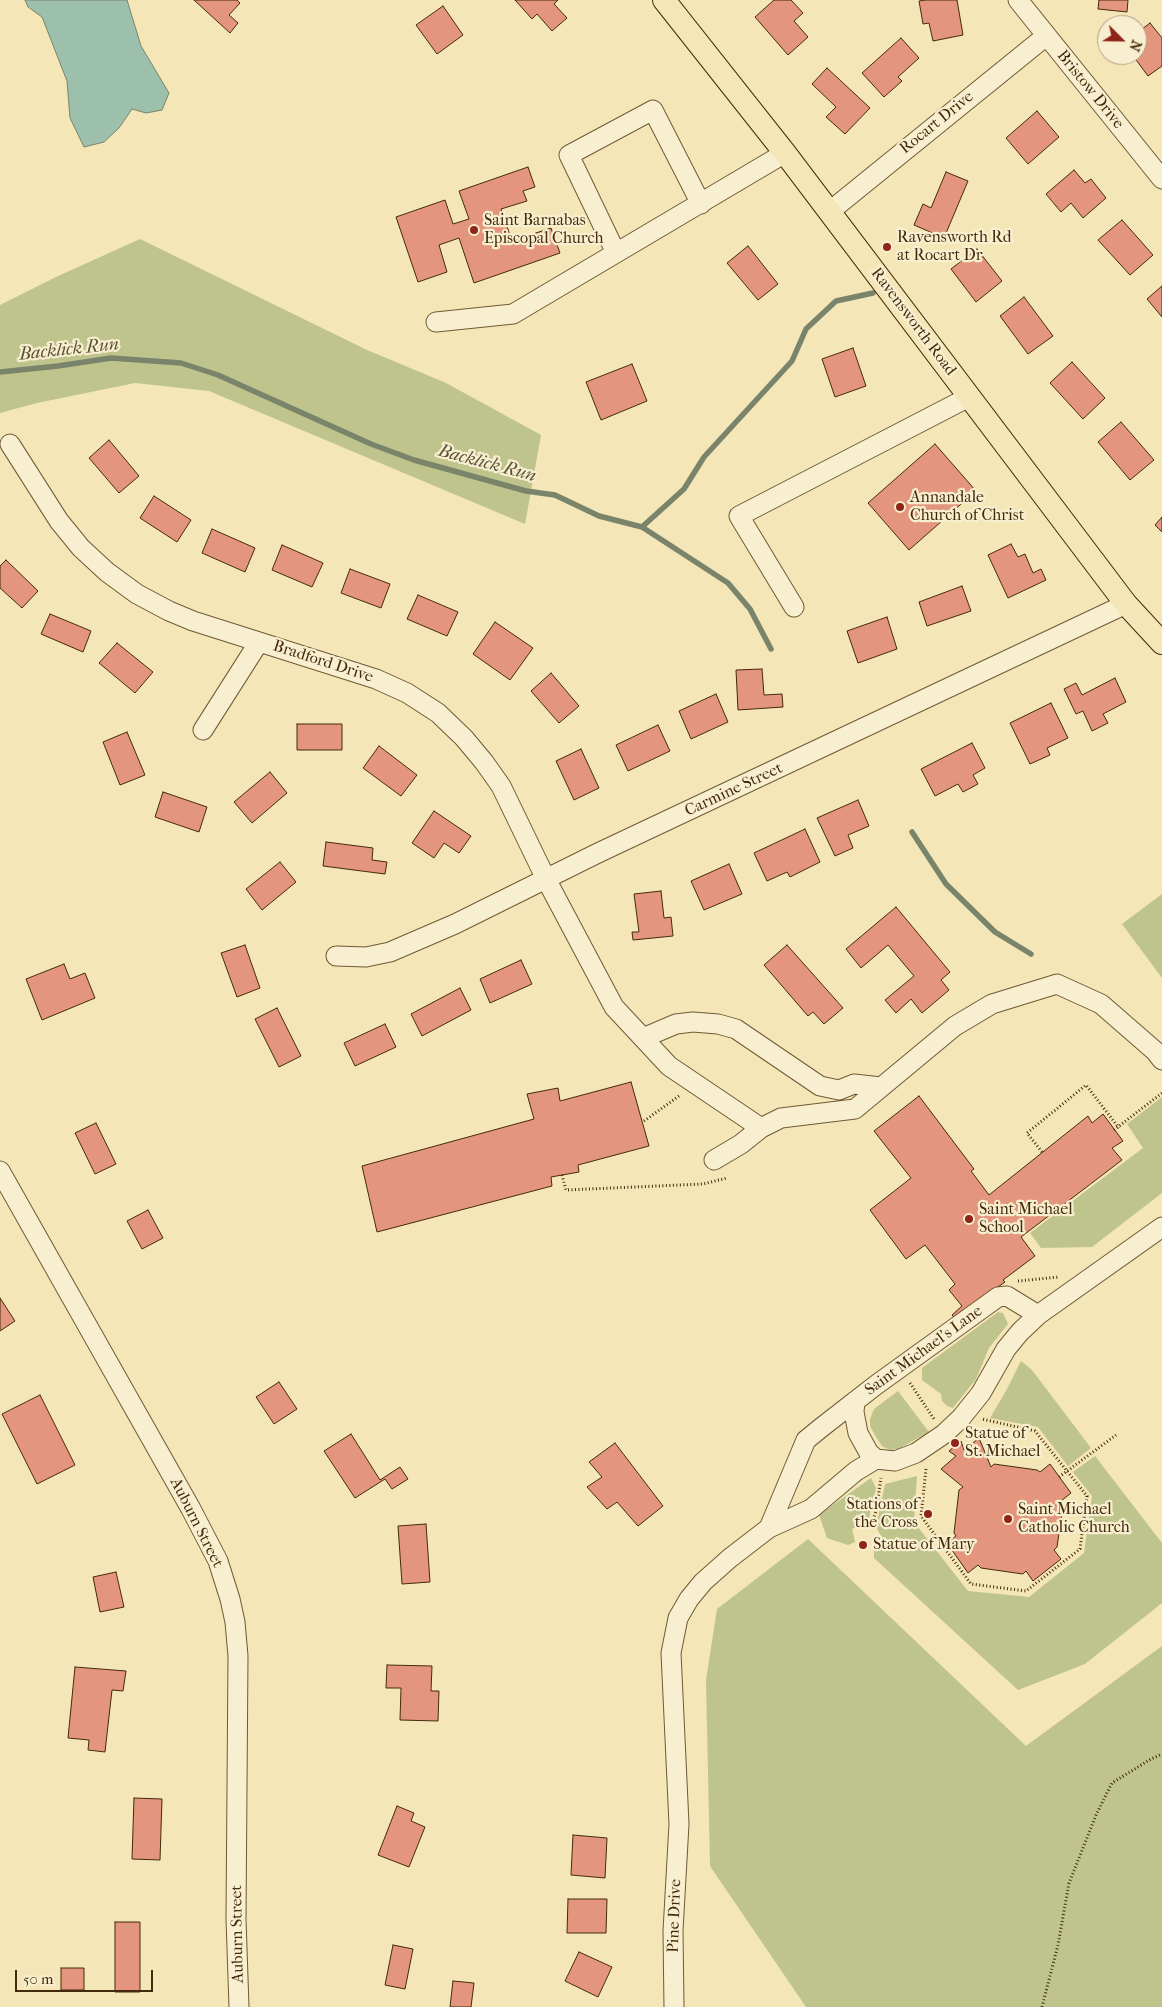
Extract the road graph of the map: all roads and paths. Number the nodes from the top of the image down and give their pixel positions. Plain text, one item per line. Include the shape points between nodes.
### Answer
1 (664, 0) edge
2 (1018, 0) edge
3 (1046, 36) junction
4 (785, 153) junction
5 (1162, 179) edge
6 (701, 204) junction
7 (829, 212) junction
8 (616, 253) junction
9 (436, 322) dead end
10 (969, 397) junction
11 (10, 444) dead end
12 (1126, 604) junction
13 (794, 606) dead end
14 (259, 642) junction
15 (1162, 643) edge
16 (204, 730) dead end
17 (546, 879) junction
18 (336, 956) dead end
19 (643, 1038) junction
20 (1162, 1060) edge
21 (881, 1087) junction
22 (1162, 1093) edge
23 (679, 1096) dead end
24 (644, 1121) dead end
25 (761, 1128) junction
26 (1119, 1128) junction
27 (1114, 1130) dead end
28 (1042, 1152) dead end
29 (714, 1160) dead end
30 (0, 1171) edge
31 (562, 1175) dead end
32 (727, 1178) dead end
33 (1162, 1227) edge
34 (1068, 1276) dead end
35 (1014, 1282) dead end
36 (1038, 1315) junction
37 (900, 1368) junction
38 (855, 1401) junction
39 (981, 1419) dead end
40 (937, 1424) dead end
41 (1116, 1435) dead end
42 (876, 1459) junction
43 (926, 1464) dead end
44 (1068, 1471) junction
45 (1060, 1477) dead end
46 (880, 1478) dead end
47 (872, 1523) dead end
48 (769, 1528) junction
49 (1162, 1754) edge
50 (239, 2007) edge
51 (674, 2007) edge
52 (1042, 2007) edge

1 - 4 main road, Ravensworth Road
2 - 3 street, Bristow Drive
3 - 5 street, Bristow Drive
3 - 7 street, Rocart Drive
4 - 6 street
4 - 7 main road, Ravensworth Road
6 - 8 street
6 - 8 street via 653,110 569,155
7 - 10 main road, Ravensworth Road
8 - 9 street via 513,314
10 - 12 main road, Ravensworth Road
10 - 13 street via 739,516
11 - 14 street, Bradford Drive via 59,521 107,572 137,594 169,611
12 - 15 main road, Ravensworth Road
12 - 17 street, Carmine Street
14 - 16 street
14 - 17 street, Bradford Drive via 376,679 407,693 438,713 474,750 501,786
17 - 18 street, Carmine Street via 390,952 366,957
17 - 19 street, Bradford Drive via 614,1007
19 - 21 street via 676,1024 718,1024 736,1029 820,1086 839,1090 854,1084
19 - 25 street, Bradford Drive via 669,1066
20 - 21 street via 1101,1004 1057,984 992,1004 955,1026
21 - 25 street via 855,1109 781,1118
22 - 26 path
23 - 24 path
25 - 29 street
26 - 27 path
26 - 28 path via 1086,1086 1027,1133
30 - 50 street, Auburn Street via 191,1509 218,1561 230,1599 238,1656 236,1919
31 - 32 path via 566,1190 703,1184
33 - 36 street
34 - 35 path
36 - 37 street, Saint Michael's Lane via 1007,1296 998,1297
36 - 42 street via 1006,1349 981,1393 948,1430 916,1453 895,1460
37 - 38 street, Saint Michael's Lane
37 - 40 path
38 - 42 street, Saint Michael's Lane via 858,1433
38 - 48 street via 806,1440
39 - 44 path via 1035,1431
41 - 44 path
42 - 48 street via 856,1471 811,1509
43 - 44 path via 922,1516 971,1584 1026,1591 1080,1549 1087,1496
44 - 45 path
46 - 47 path
48 - 51 street, Pine Drive via 702,1582 678,1618 672,1653 679,1824 673,1931
49 - 52 path via 1112,1783 1104,1799 1069,1882 1058,1945

